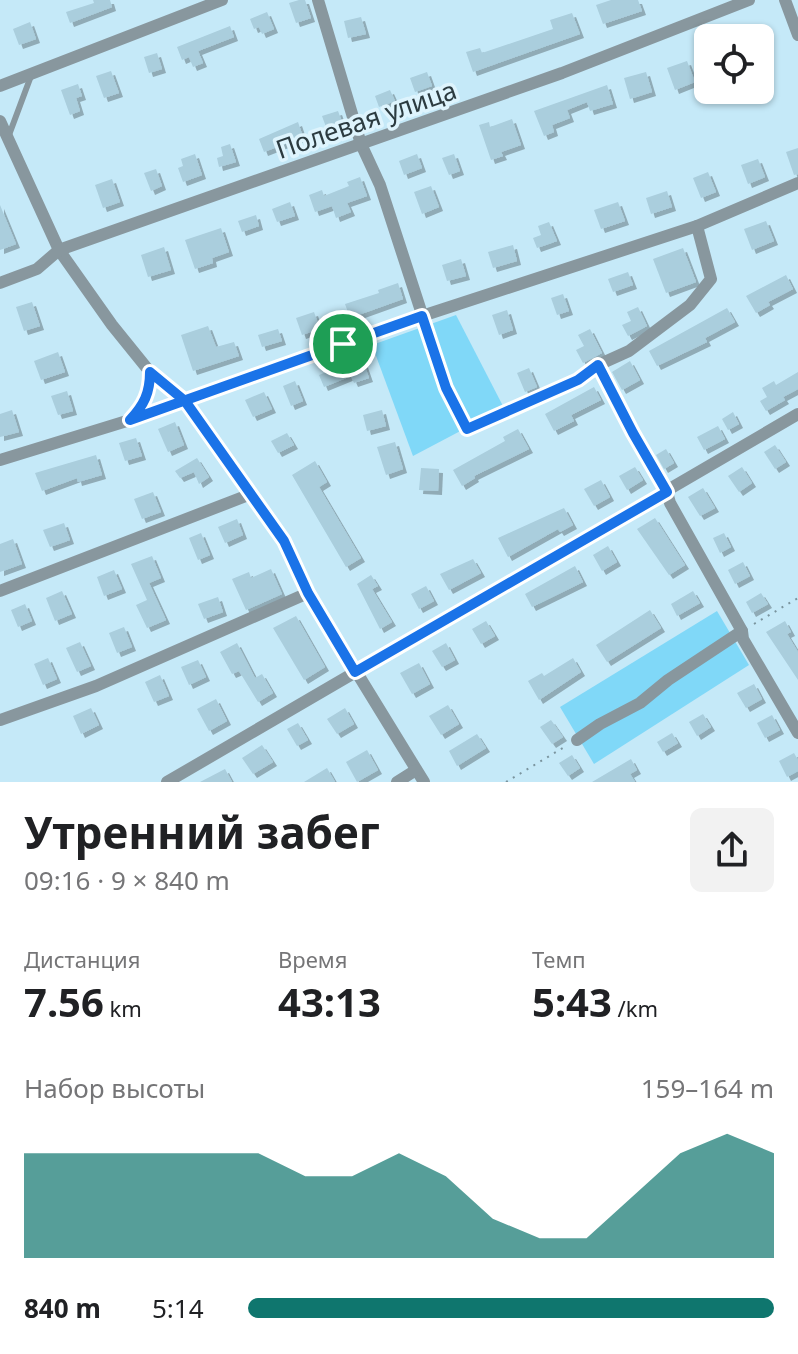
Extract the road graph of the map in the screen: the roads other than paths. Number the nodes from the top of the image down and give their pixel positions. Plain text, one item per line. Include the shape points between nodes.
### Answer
1 (222, 0) edge
2 (318, 0) edge
3 (749, 0) edge
4 (785, 0) edge
5 (798, 35) edge
6 (31, 76) junction
7 (0, 86) edge
8 (0, 121) edge
9 (8, 138) junction
10 (361, 144) junction
11 (798, 183) edge
12 (697, 226) junction
13 (59, 250) junction
14 (0, 283) edge
15 (422, 316) junction
16 (598, 365) junction
17 (150, 372) junction
18 (185, 401) junction
19 (798, 414) edge
20 (130, 420) junction
21 (0, 460) edge
22 (667, 492) junction
23 (251, 494) junction
24 (0, 591) edge
25 (308, 593) junction
26 (742, 631) junction
27 (355, 672) junction
28 (0, 720) edge
29 (798, 733) edge
30 (577, 740) road end
31 (416, 770) junction
32 (167, 782) edge
33 (397, 782) edge
34 (424, 782) edge

1 - 6 street
2 - 10 street
3 - 10 street, Полевая улица
4 - 5 street
6 - 7 street
6 - 9 lane
8 - 9 street
9 - 13 street
10 - 13 street, Полевая улица
10 - 15 street via 380,185
11 - 12 street
12 - 15 street
12 - 16 street via 711,279 690,305 629,351
13 - 14 street, Полевая улица via 37,269
13 - 17 street
15 - 16 street via 446,388 467,429 578,380
15 - 18 street
16 - 22 street
17 - 18 street
17 - 20 street via 147,398
18 - 20 street
18 - 23 street
19 - 22 street
20 - 21 street
22 - 26 street
22 - 27 street
23 - 24 street
23 - 25 street via 284,541
25 - 27 street
25 - 28 street via 96,686
26 - 29 street
26 - 30 street
27 - 31 street
27 - 32 street
31 - 33 street
31 - 34 street

